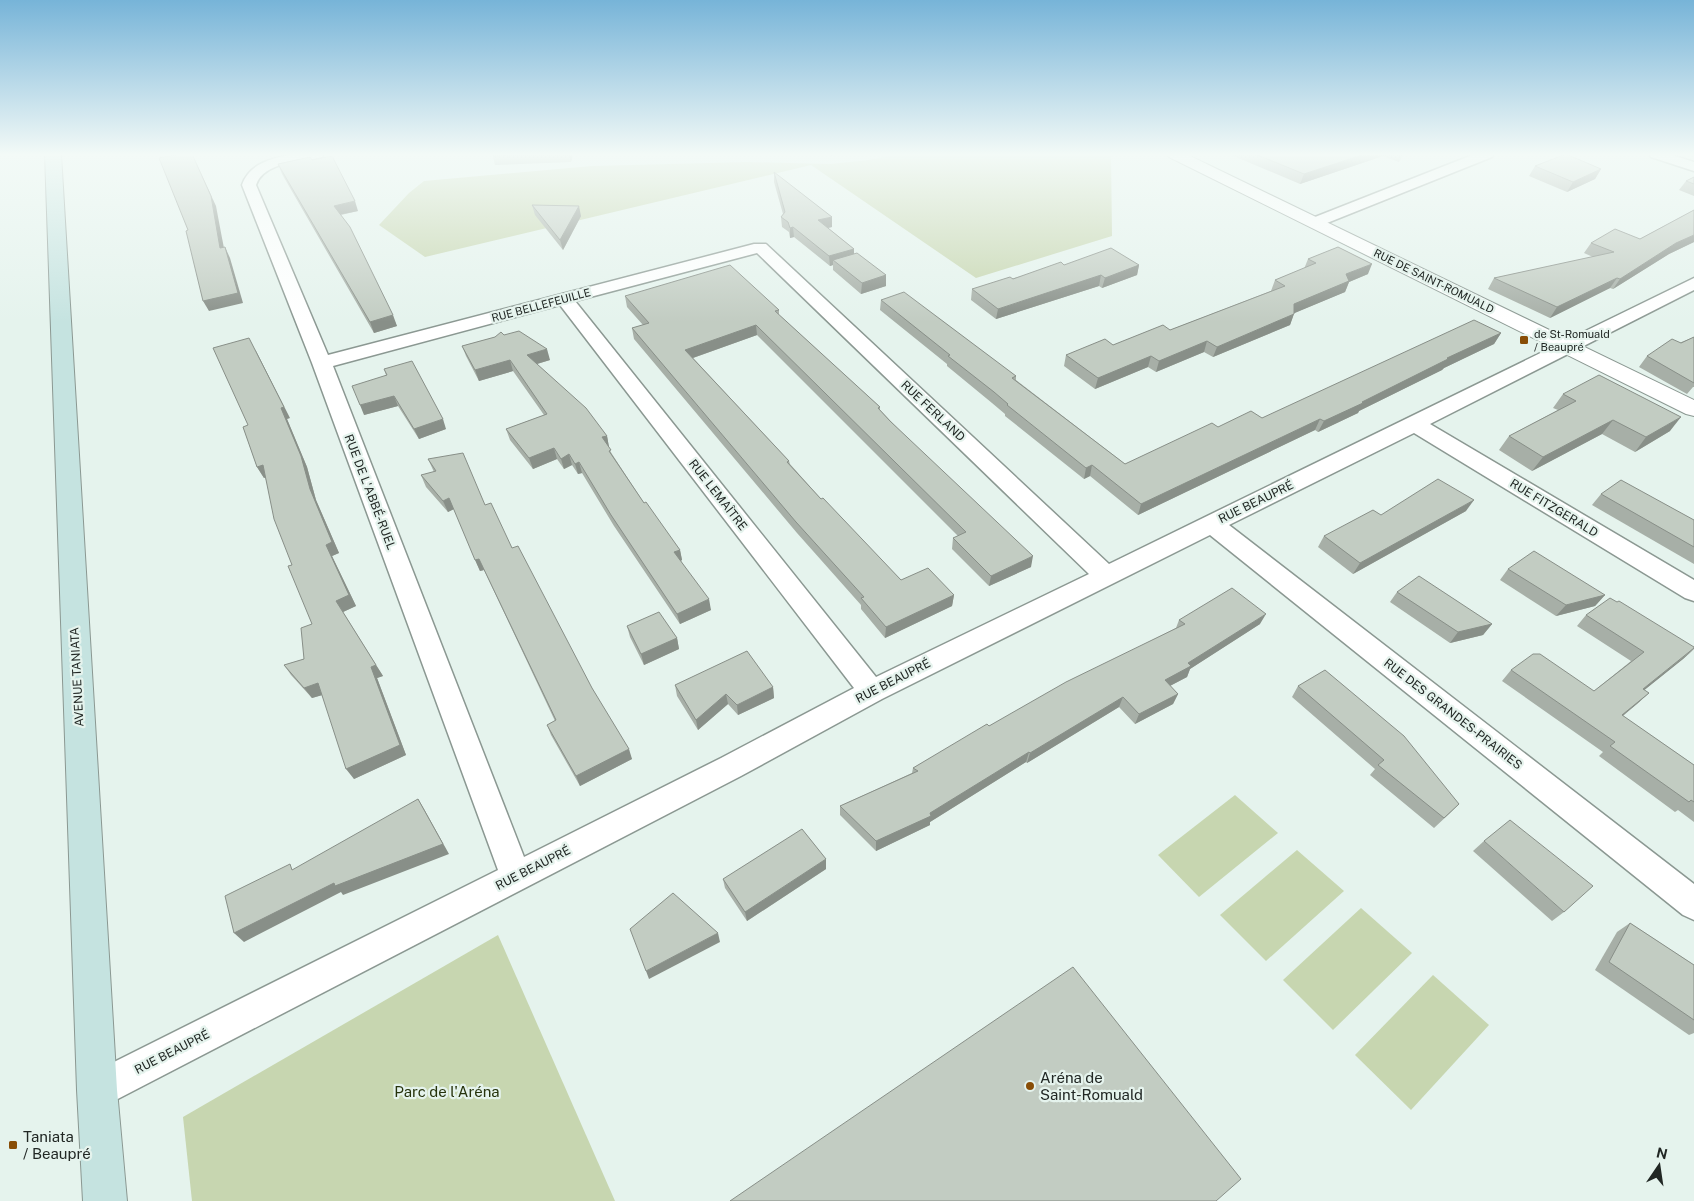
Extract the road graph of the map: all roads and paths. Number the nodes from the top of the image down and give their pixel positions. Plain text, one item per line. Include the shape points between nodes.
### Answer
1 (56, 210) edge
2 (259, 210) edge
3 (1291, 210) edge
4 (1346, 210) edge
5 (1316, 222) junction
6 (760, 247) joint
7 (1694, 283) edge
8 (564, 299) junction
9 (1567, 347) junction
10 (322, 363) junction
11 (1694, 409) edge
12 (1414, 424) junction
13 (1212, 524) junction
14 (1105, 575) junction
15 (1694, 592) edge
16 (872, 691) junction
17 (516, 876) junction
18 (1694, 904) edge
19 (97, 1090) junction
20 (105, 1201) edge

1 - 19 main road, AVENUE TANIATA
2 - 10 street, RUE DE L'ABBÉ-RUEL
3 - 5 street, RUE DE SAINT-ROMUALD
4 - 5 street
5 - 9 street, RUE DE SAINT-ROMUALD
6 - 8 street, RUE BELLEFEUILLE
6 - 14 street, RUE FERLAND
7 - 9 street, RUE BEAUPRÉ
8 - 10 street, RUE BELLEFEUILLE
8 - 16 street, RUE LEMAÎTRE
9 - 11 street, RUE DE SAINT-ROMUALD
9 - 12 street, RUE BEAUPRÉ
10 - 17 street, RUE DE L'ABBÉ-RUEL
12 - 13 street, RUE BEAUPRÉ
12 - 15 street, RUE FITZGERALD
13 - 14 street, RUE BEAUPRÉ
13 - 18 street, RUE DES GRANDES-PRAIRIES
14 - 16 street, RUE BEAUPRÉ
16 - 17 street, RUE BEAUPRÉ
17 - 19 street, RUE BEAUPRÉ
19 - 20 main road, AVENUE TANIATA

